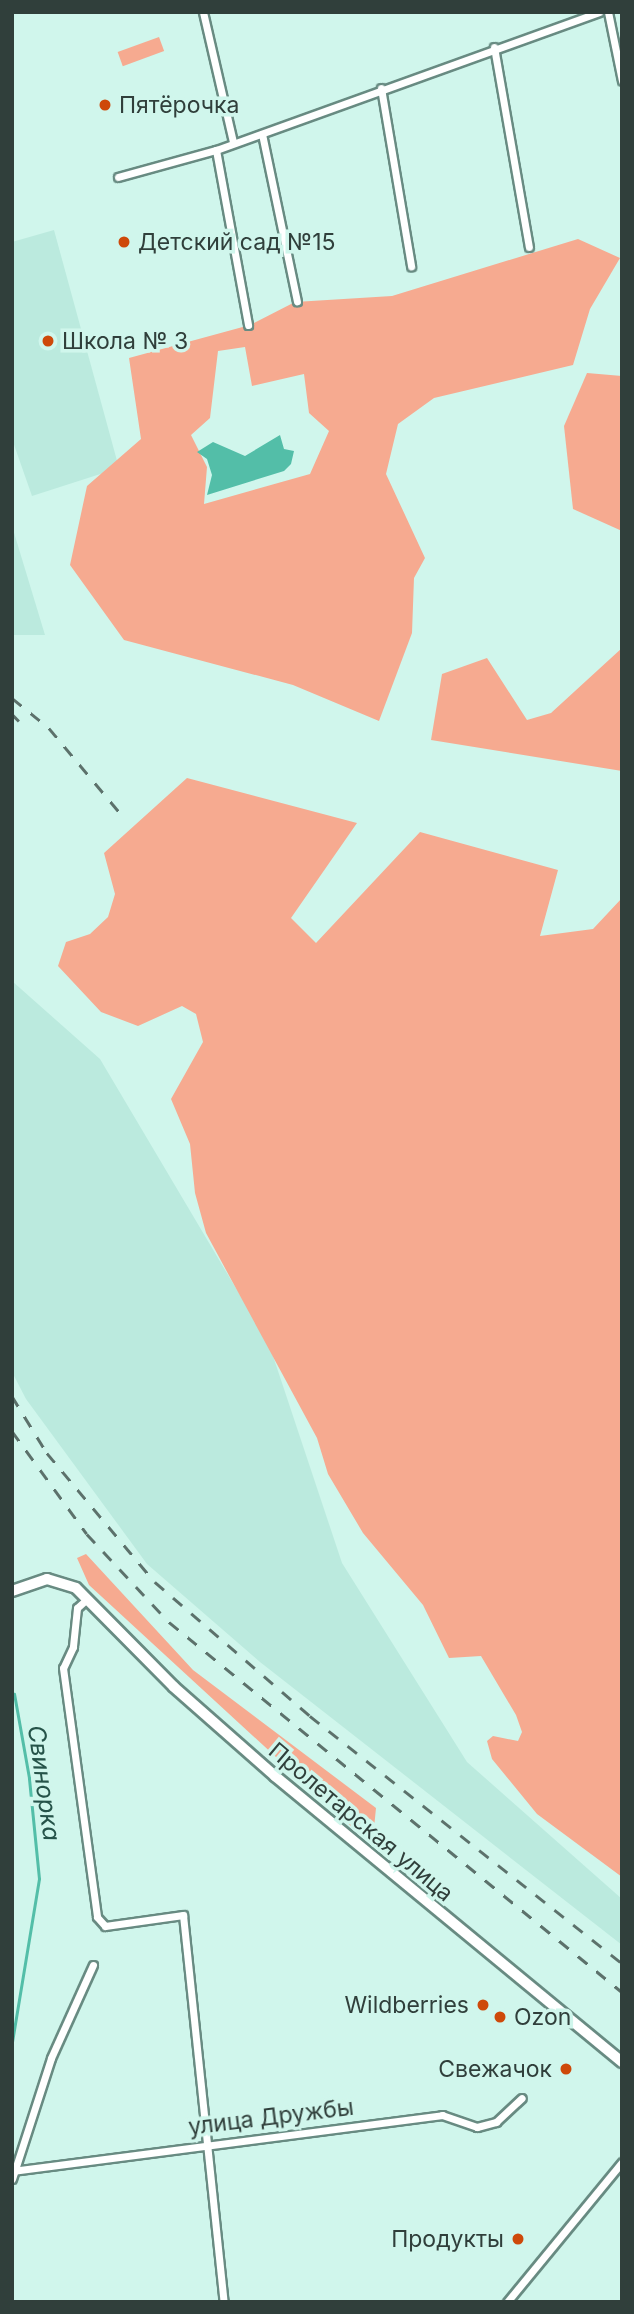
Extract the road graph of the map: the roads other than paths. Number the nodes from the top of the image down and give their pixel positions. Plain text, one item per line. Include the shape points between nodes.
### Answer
1 (203, 12) edge
2 (599, 12) edge
3 (608, 12) edge
4 (494, 47) junction
5 (622, 81) edge
6 (381, 88) junction
7 (262, 134) junction
8 (233, 142) junction
9 (216, 150) junction
10 (118, 177) dead end
11 (529, 247) dead end
12 (411, 265) dead end
13 (296, 301) dead end
14 (247, 325) dead end
15 (12, 1591) edge
16 (87, 1599) junction
17 (93, 1965) dead end
18 (622, 2062) edge
19 (522, 2098) dead end
20 (207, 2144) junction
21 (622, 2162) edge
22 (13, 2174) edge
23 (224, 2302) edge
24 (507, 2302) edge

1 - 8 street
2 - 4 street
3 - 5 street
4 - 6 street
4 - 11 street
6 - 7 street
6 - 12 street
7 - 8 street
7 - 13 street
8 - 9 street
9 - 10 street
9 - 14 street
15 - 16 main road, Пролетарская улица via 54,1579 71,1585
16 - 18 main road, Пролетарская улица via 174,1687 284,1784
16 - 20 street via 77,1608 73,1647 63,1668 97,1917 105,1926 183,1915
17 - 22 street via 51,2058
19 - 20 street, улица Дружбы via 496,2122 477,2127 442,2115
20 - 22 street, улица Дружбы
20 - 23 street
21 - 24 street

